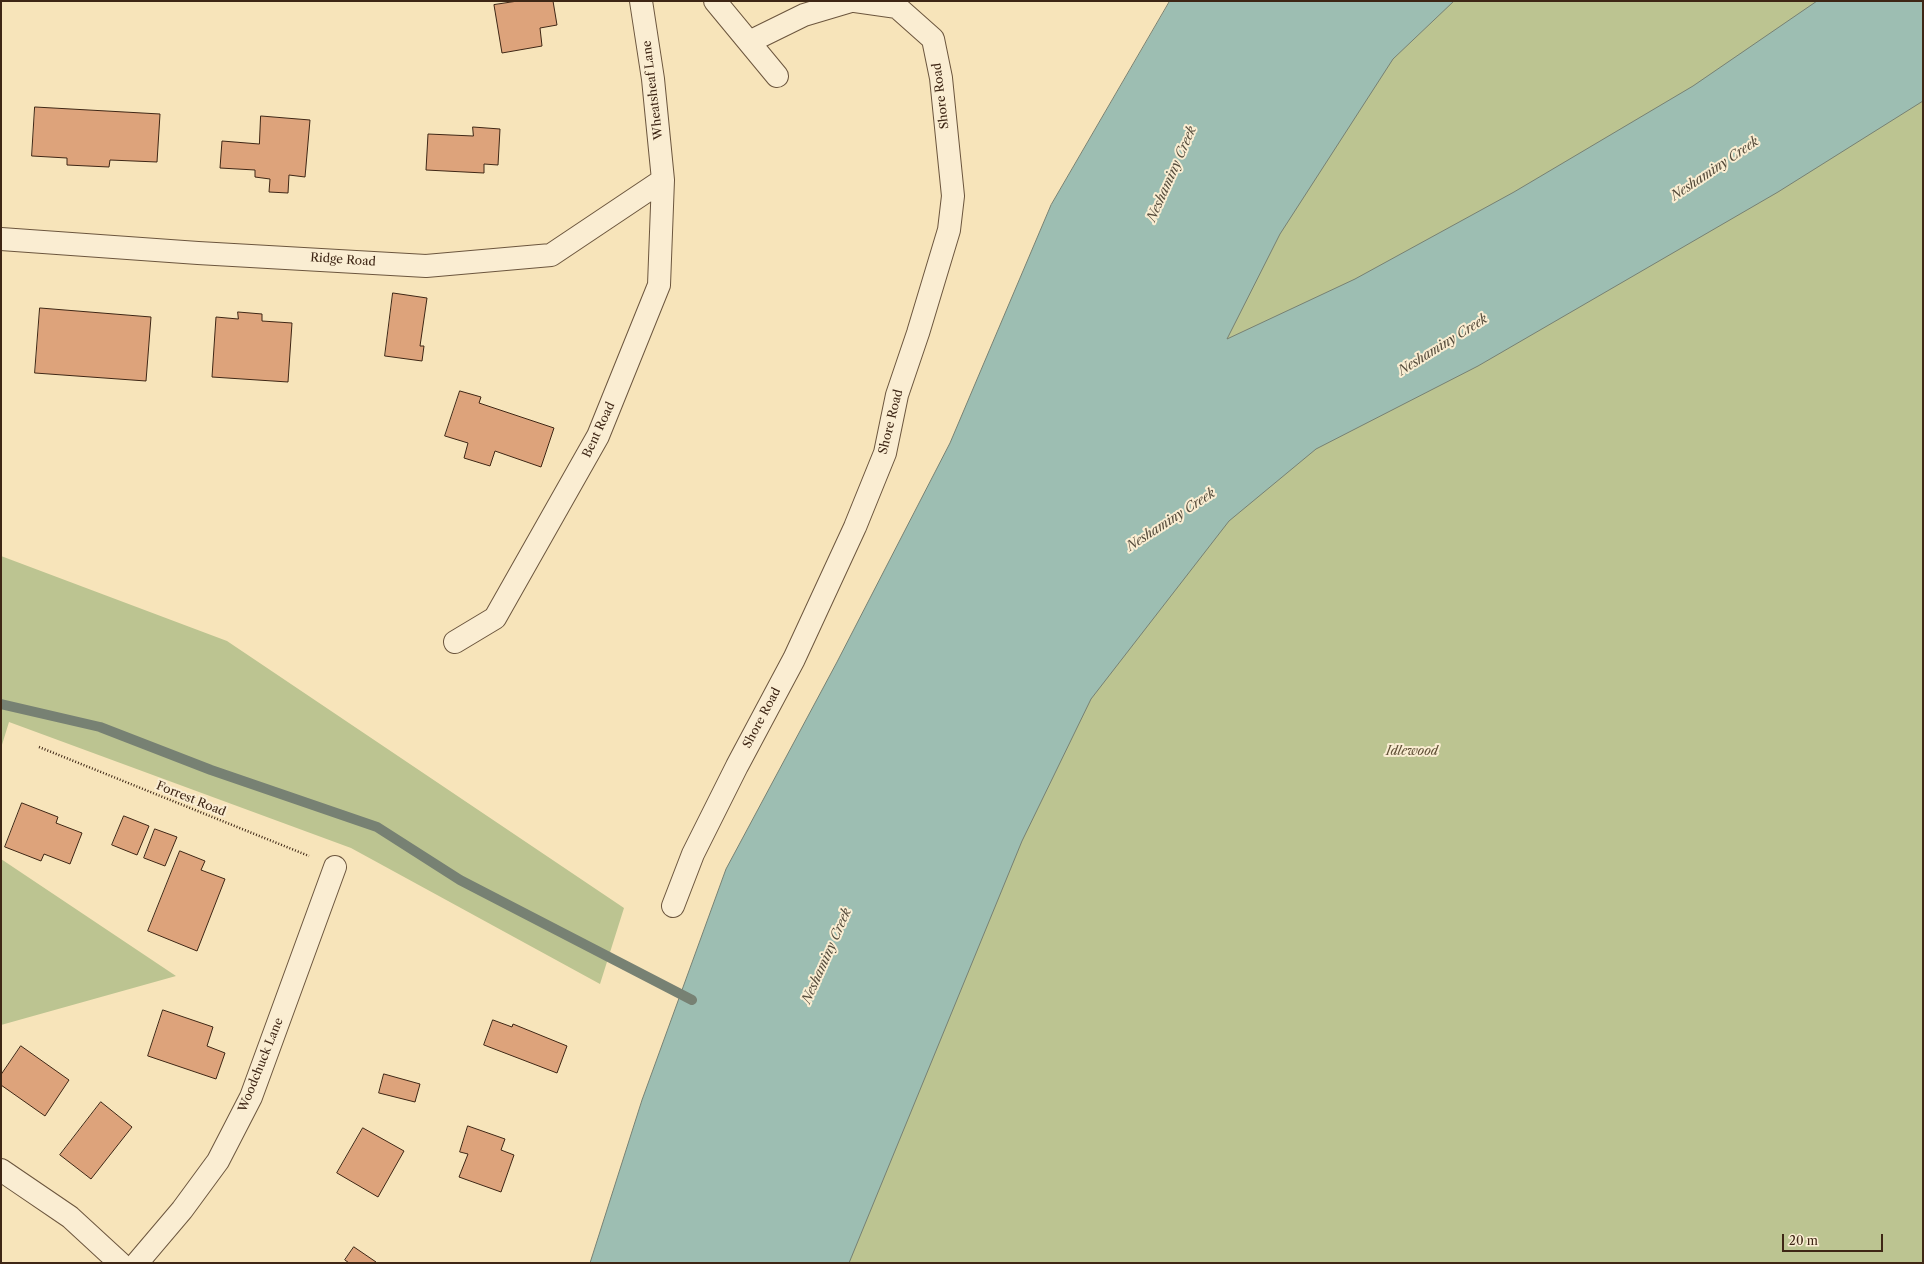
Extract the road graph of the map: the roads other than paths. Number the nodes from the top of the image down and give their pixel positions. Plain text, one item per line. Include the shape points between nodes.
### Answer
1 (641, 1) edge
2 (715, 1) edge
3 (851, 1) edge
4 (855, 1) edge
5 (750, 42) junction
6 (777, 76) dead end
7 (663, 180) junction
8 (1, 239) edge
9 (455, 642) dead end
10 (335, 867) road end
11 (673, 906) dead end
12 (1, 1170) edge
13 (120, 1263) edge
14 (137, 1263) edge

1 - 7 street, Wheatsheaf Lane via 653,79
2 - 5 street
3 - 5 street via 804,15
4 - 11 street, Shore Road via 897,7 933,39 940,78 953,196 949,230 897,395 882,460 855,527 794,659 693,854
5 - 6 street
7 - 8 street, Ridge Road via 551,255 543,256 426,266
7 - 9 street, Bent Road via 659,285 598,436 495,618
10 - 14 street, Woodchuck Lane via 251,1096 218,1161 182,1210
12 - 13 street via 70,1217

